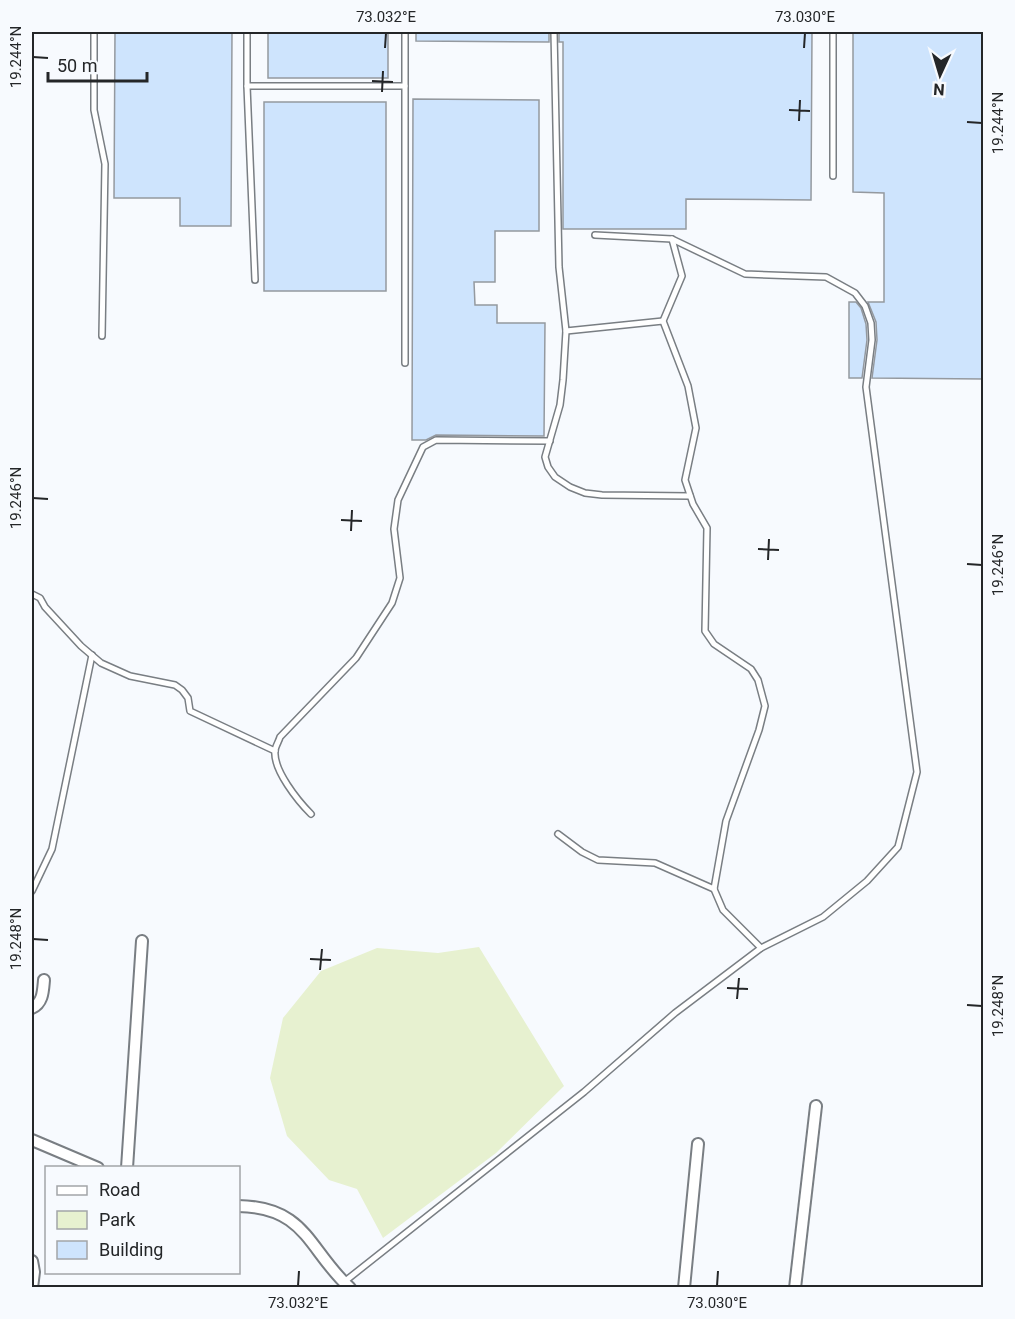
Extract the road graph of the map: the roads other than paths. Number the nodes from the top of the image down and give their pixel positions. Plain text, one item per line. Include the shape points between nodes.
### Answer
1 (94, 32) edge
2 (247, 32) edge
3 (405, 32) edge
4 (554, 32) edge
5 (833, 32) edge
6 (247, 86) junction
7 (405, 86) junction
8 (833, 176) dead end
9 (595, 235) dead end
10 (672, 239) junction
11 (255, 280) dead end
12 (663, 321) junction
13 (566, 330) junction
14 (102, 336) dead end
15 (405, 363) dead end
16 (550, 441) junction
17 (690, 496) junction
18 (32, 594) edge
19 (92, 656) junction
20 (275, 751) junction
21 (311, 814) dead end
22 (558, 834) dead end
23 (714, 889) junction
24 (32, 891) edge
25 (142, 941) dead end
26 (761, 948) junction
27 (44, 980) dead end
28 (32, 1008) edge
29 (816, 1106) dead end
30 (32, 1140) edge
31 (698, 1144) dead end
32 (96, 1166) edge
33 (128, 1166) edge
34 (240, 1206) edge
35 (32, 1261) edge
36 (347, 1285) edge
37 (32, 1287) edge
38 (684, 1287) edge
39 (795, 1287) edge

1 - 14 lane via 94,111 105,164
2 - 6 lane
3 - 7 lane
4 - 13 lane via 559,267
5 - 8 lane
6 - 7 lane
6 - 11 lane
7 - 15 lane
9 - 10 lane
10 - 12 lane via 682,276
10 - 26 lane via 745,274 826,277 855,293 871,323 866,387 917,772 898,847 867,881 823,916
12 - 13 lane
12 - 17 lane via 688,386 696,428 685,480
13 - 16 lane via 560,405
16 - 17 lane via 545,458 548,467 555,477 585,493
16 - 20 lane via 436,440 423,447 398,500 394,530 400,578 392,603 356,658 280,737
17 - 23 lane via 707,528 705,632 714,644 751,669 765,706 726,821
18 - 19 lane
19 - 20 lane via 130,676 174,685 188,698 190,711
19 - 24 lane via 52,849
20 - 21 lane via 278,767 297,800
22 - 23 lane via 598,860 655,863
23 - 26 lane via 723,910
25 - 33 street
26 - 36 lane via 675,1013
27 - 28 street via 42,996
29 - 39 street
30 - 32 street
31 - 38 street
34 - 36 street via 259,1206 298,1225
35 - 37 street

